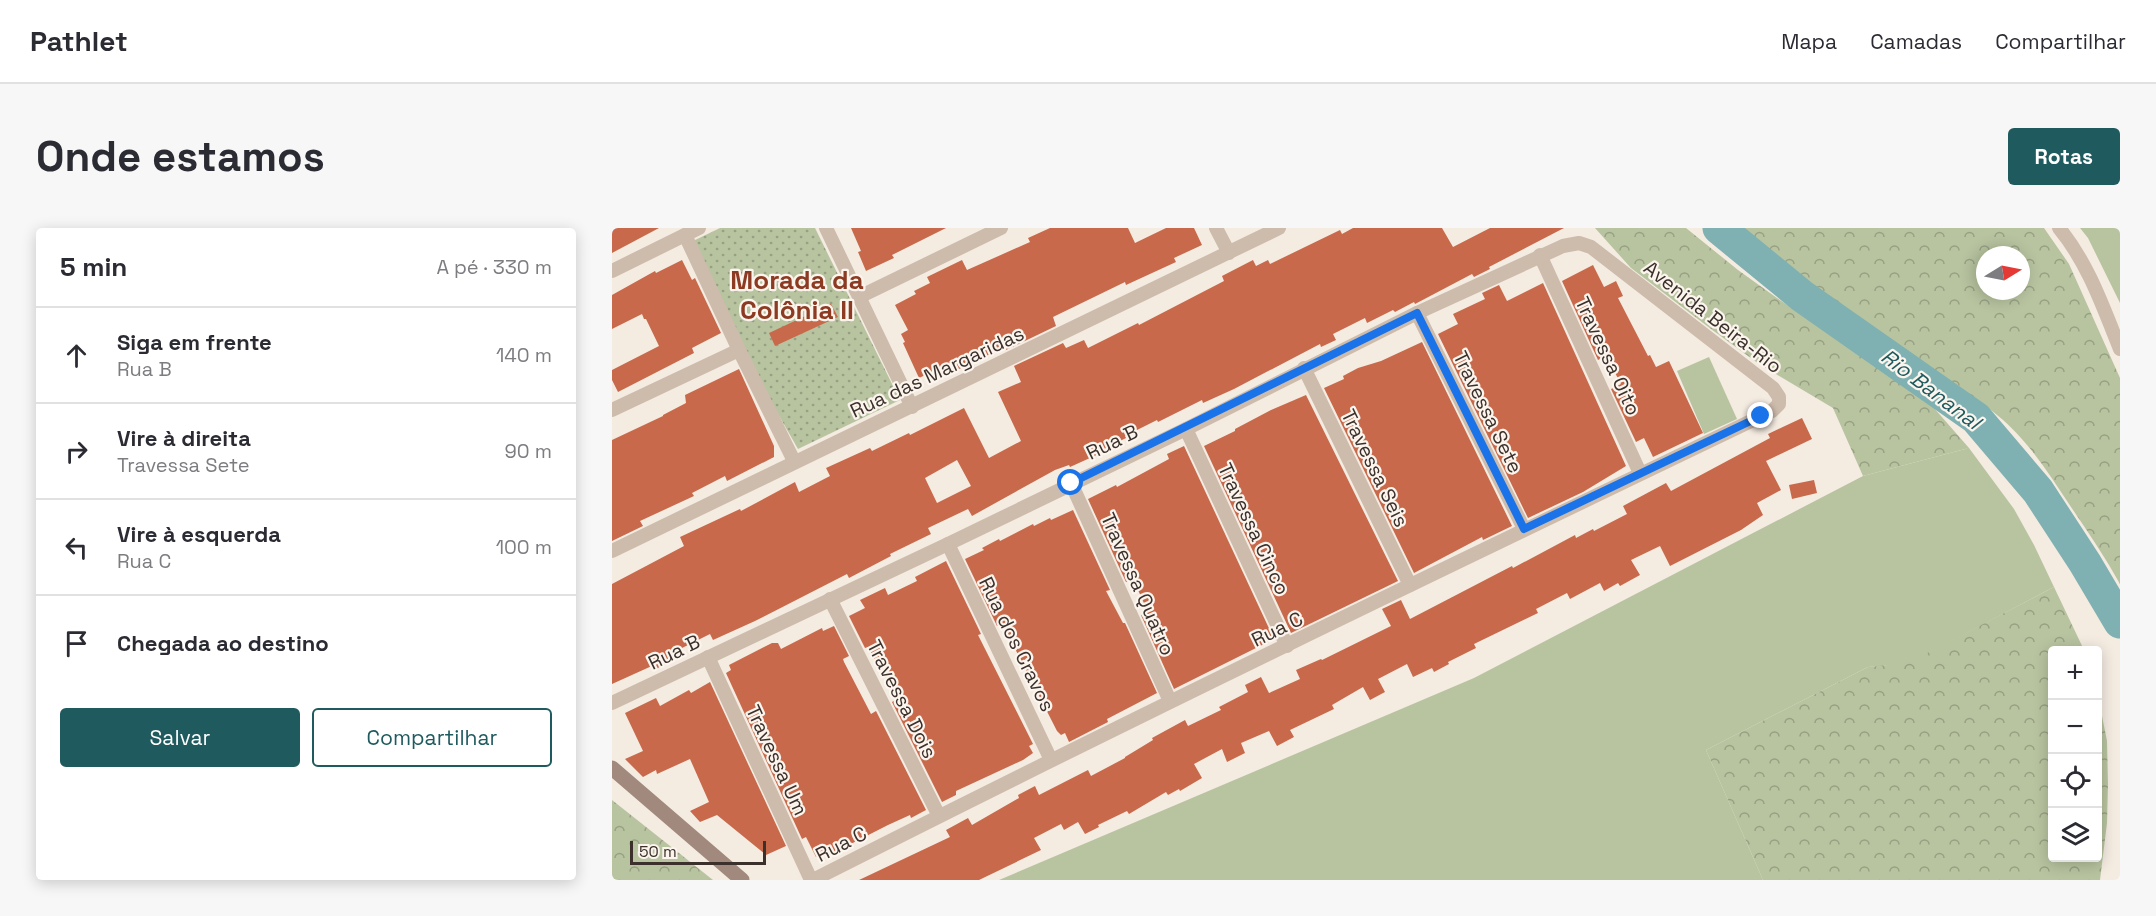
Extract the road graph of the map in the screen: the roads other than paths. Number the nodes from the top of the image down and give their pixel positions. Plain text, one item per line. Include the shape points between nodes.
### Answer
1 (699, 228) edge
2 (826, 228) edge
3 (1001, 228) edge
4 (1216, 228) edge
5 (1279, 228) edge
6 (2059, 228) edge
7 (685, 235) junction
8 (1597, 252) joint
9 (1229, 253) junction
10 (1540, 255) junction
11 (612, 271) edge
12 (859, 297) junction
13 (1417, 313) junction
14 (2120, 349) edge
15 (739, 350) junction
16 (1304, 368) junction
17 (912, 407) junction
18 (612, 410) edge
19 (1761, 416) joint
20 (1186, 429) junction
21 (794, 461) junction
22 (1640, 473) junction
23 (1071, 483) junction
24 (1524, 529) junction
25 (948, 544) junction
26 (612, 551) edge
27 (1410, 585) junction
28 (830, 599) junction
29 (1287, 646) junction
30 (708, 657) junction
31 (1170, 701) junction
32 (612, 703) edge
33 (1051, 760) junction
34 (612, 768) edge
35 (939, 816) junction
36 (742, 880) edge
37 (812, 880) edge

1 - 7 street
2 - 12 street
3 - 12 street
4 - 9 street
5 - 9 street, Rua das Margaridas
6 - 14 street via 2094,283
7 - 11 street
7 - 15 street
8 - 10 street, Rua B via 1579,243
8 - 19 street, Avenida Beira-Rio via 1773,388 1779,397 1778,406
9 - 17 street, Rua das Margaridas
10 - 13 street, Rua B
10 - 22 street, Travessa Oito
12 - 17 street
13 - 16 street, Rua B
13 - 24 street, Travessa Sete
15 - 18 street
15 - 21 street
16 - 20 street, Rua B
16 - 27 street, Travessa Seis
17 - 21 street, Rua das Margaridas
19 - 22 street, Rua C
20 - 23 street, Rua B
20 - 29 street, Travessa Cinco
21 - 26 street, Rua das Margaridas
22 - 24 street, Rua C
23 - 25 street, Rua B
23 - 31 street, Travessa Quatro
24 - 27 street, Rua C
25 - 28 street, Rua B
25 - 33 street, Rua dos Cravos
27 - 29 street, Rua C
28 - 30 street, Rua B
28 - 35 street, Travessa Dois
29 - 31 street, Rua C
30 - 32 street, Rua B
30 - 37 street, Travessa Um
31 - 33 street, Rua C
33 - 35 street, Rua C
34 - 36 main road
35 - 37 street, Rua C

